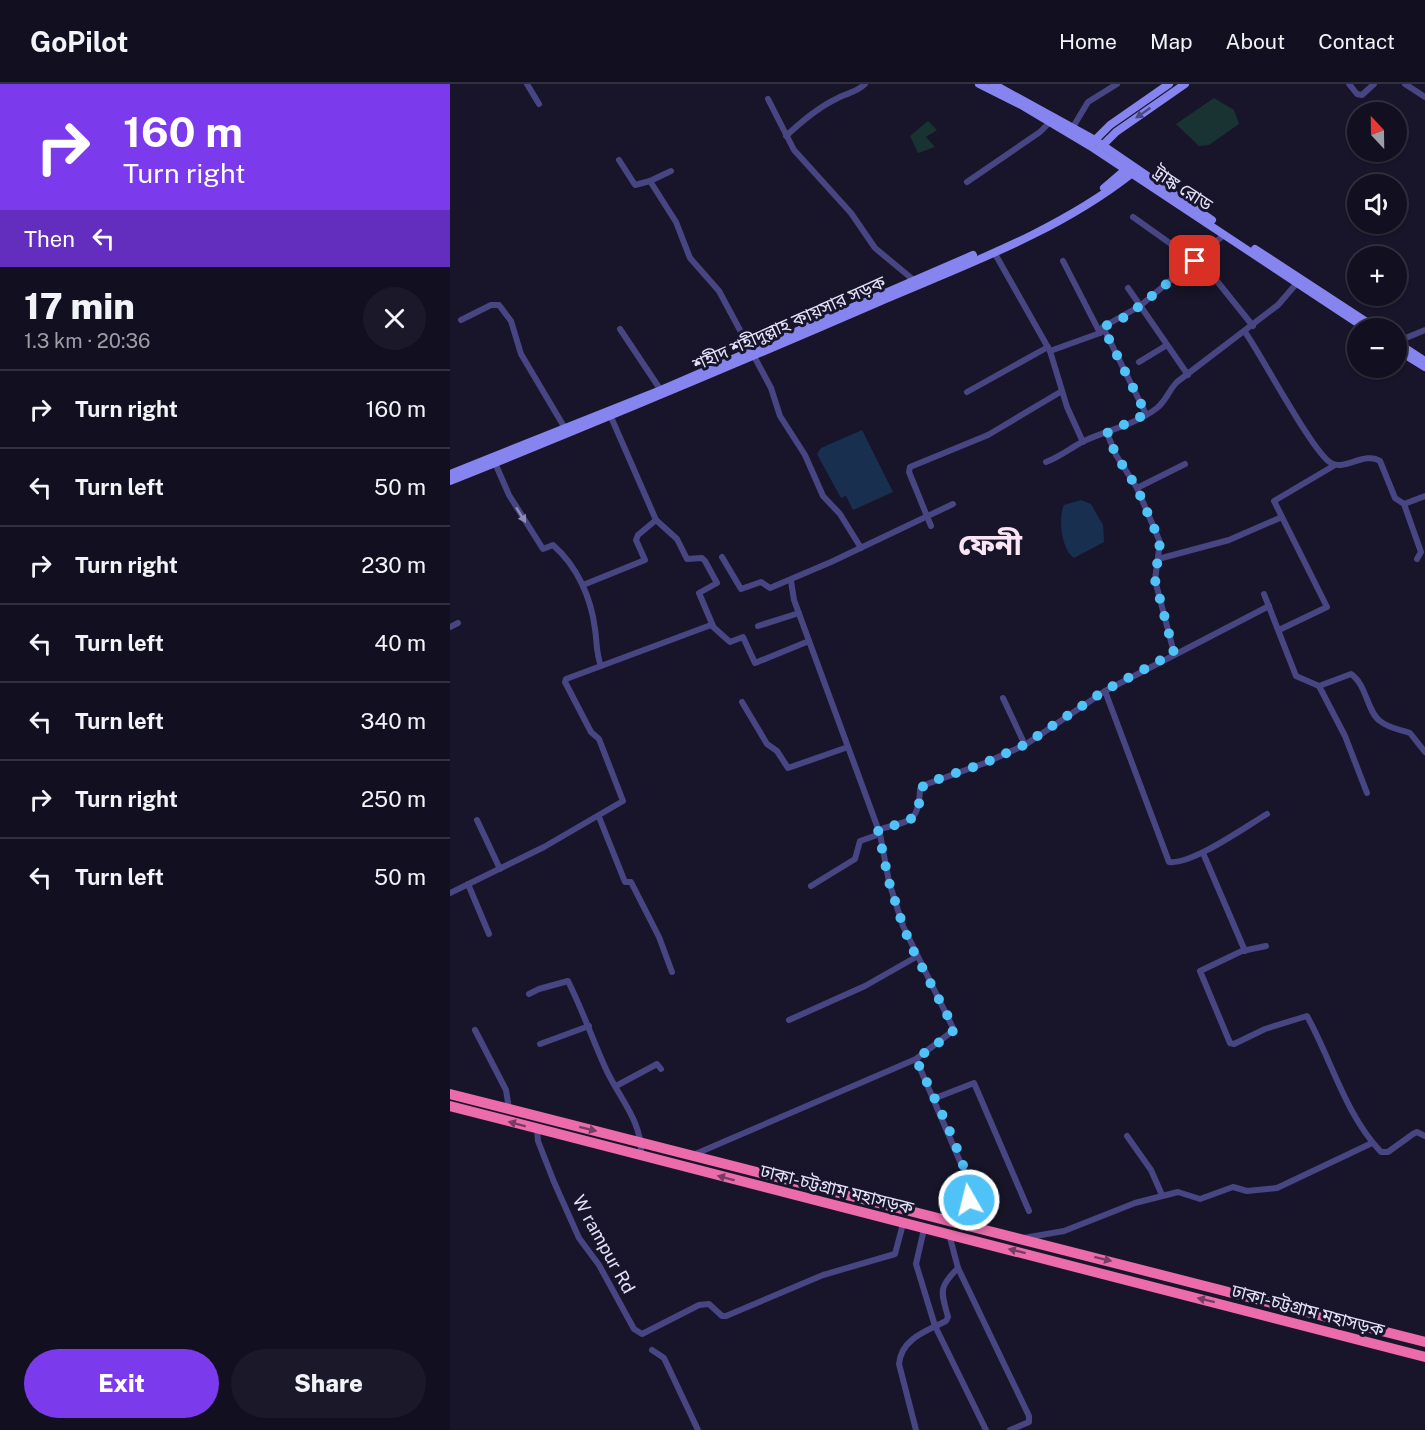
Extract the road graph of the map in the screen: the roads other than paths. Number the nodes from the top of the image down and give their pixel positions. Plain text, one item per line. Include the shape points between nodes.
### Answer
1 (527, 84) edge
2 (865, 84) edge
3 (979, 84) edge
4 (993, 84) edge
5 (1117, 84) edge
6 (1169, 84) edge
7 (1185, 84) edge
8 (1349, 84) edge
9 (1374, 84) edge
10 (1405, 84) edge
11 (1425, 97) edge
12 (768, 99) dead end
13 (539, 104) dead end
14 (1050, 122) junction
15 (1073, 128) junction
16 (786, 136) junction
17 (1096, 145) junction
18 (619, 160) dead end
19 (671, 171) dead end
20 (1128, 172) junction
21 (650, 181) junction
22 (968, 182) dead end
23 (1133, 217) dead end
24 (1224, 235) junction
25 (994, 252) junction
26 (1063, 261) dead end
27 (1195, 261) junction
28 (916, 282) junction
29 (1297, 283) junction
30 (1128, 288) dead end
31 (1140, 306) junction
32 (1350, 318) edge
33 (1361, 318) edge
34 (461, 320) dead end
35 (1253, 326) junction
36 (620, 329) dead end
37 (1101, 330) junction
38 (1425, 330) edge
39 (1245, 332) junction
40 (1407, 337) edge
41 (1167, 345) junction
42 (1049, 349) junction
43 (1407, 349) edge
44 (752, 353) junction
45 (1407, 356) edge
46 (1425, 361) edge
47 (1139, 362) dead end
48 (1425, 367) edge
49 (1188, 375) junction
50 (662, 392) junction
51 (967, 392) dead end
52 (1062, 392) junction
53 (1146, 414) junction
54 (611, 417) junction
55 (566, 430) junction
56 (1107, 433) junction
57 (1083, 442) junction
58 (1047, 462) dead end
59 (495, 463) junction
60 (1185, 464) dead end
61 (1335, 465) junction
62 (450, 474) edge
63 (450, 481) edge
64 (1137, 488) junction
65 (1425, 496) edge
66 (953, 504) dead end
67 (1404, 504) junction
68 (926, 515) junction
69 (1282, 517) junction
70 (656, 520) junction
71 (931, 526) dead end
72 (861, 548) junction
73 (722, 557) dead end
74 (1417, 559) dead end
75 (1158, 560) junction
76 (791, 580) junction
77 (583, 585) junction
78 (1264, 594) dead end
79 (1269, 606) junction
80 (799, 613) junction
81 (458, 623) dead end
82 (713, 626) junction
83 (758, 626) dead end
84 (450, 627) edge
85 (1280, 630) junction
86 (810, 641) junction
87 (1174, 653) junction
88 (601, 666) junction
89 (1319, 686) junction
90 (1104, 691) junction
91 (1003, 698) dead end
92 (742, 702) dead end
93 (1024, 745) junction
94 (848, 747) junction
95 (1425, 752) edge
96 (1367, 793) dead end
97 (1267, 814) dead end
98 (598, 817) junction
99 (477, 820) dead end
100 (879, 832) junction
101 (1203, 853) junction
102 (500, 869) junction
103 (468, 884) junction
104 (811, 886) dead end
105 (450, 893) edge
106 (489, 934) dead end
107 (1266, 946) dead end
108 (1245, 951) junction
109 (916, 957) junction
110 (672, 972) dead end
111 (529, 994) dead end
112 (789, 1020) dead end
113 (589, 1026) junction
114 (475, 1030) dead end
115 (540, 1044) dead end
116 (916, 1059) junction
117 (661, 1070) dead end
118 (615, 1086) junction
119 (450, 1094) edge
120 (933, 1099) junction
121 (450, 1106) edge
122 (509, 1109) junction
123 (537, 1130) junction
124 (1127, 1136) dead end
125 (1425, 1136) edge
126 (642, 1143) junction
127 (1372, 1143) junction
128 (641, 1155) junction
129 (692, 1155) junction
130 (1162, 1195) junction
131 (1029, 1211) dead end
132 (945, 1220) junction
133 (903, 1224) junction
134 (924, 1229) junction
135 (949, 1234) junction
136 (1023, 1238) junction
137 (958, 1268) junction
138 (935, 1326) junction
139 (1425, 1342) edge
140 (652, 1350) dead end
141 (1425, 1357) edge
142 (698, 1430) edge
143 (916, 1430) edge
144 (986, 1430) edge
145 (1010, 1430) edge

1 - 13 street
2 - 16 street via 834,99
3 - 14 main road, ট্রাঙ্ক রোড
4 - 15 main road, ট্রাঙ্ক রোড
5 - 15 street via 1088,102
6 - 17 main road via 1110,125
7 -> 17 main road
8 - 9 street via 1362,95
10 - 11 street
12 - 16 street
14 - 17 main road, ট্রাঙ্ক রোড
14 - 22 street
15 - 17 main road, ট্রাঙ্ক রোড
16 - 28 street via 875,248
17 - 20 main road, ট্রাঙ্ক রোড
17 - 33 main road, ট্রাঙ্ক রোড
18 - 21 street via 635,184
19 - 21 street
20 - 24 main road, ট্রাঙ্ক রোড
20 - 25 main road, শহীদ শহীদুল্লাহ কায়সার সড়ক via 1107,193 1060,221
20 - 28 main road, শহীদ শহীদুল্লাহ কায়সার সড়ক via 1051,220
21 - 44 street via 676,222 690,258 719,291
23 - 27 street
24 - 27 street
24 - 29 main road, ট্রাঙ্ক রোড
25 - 28 main road, শহীদ শহীদুল্লাহ কায়সার সড়ক
25 - 42 street
26 - 37 street
27 - 31 street
27 - 35 street via 1200,260
28 - 44 main road, শহীদ শহীদুল্লাহ কায়সার সড়ক
29 - 32 main road, ট্রাঙ্ক রোড
29 - 35 street
30 - 31 street
31 - 37 street
31 - 41 street
34 - 55 street via 499,305 510,321 521,354
35 - 39 street
36 - 50 street
37 - 42 street
37 - 53 street
38 - 40 street
39 - 49 street
39 - 61 street via 1306,431 1328,462
41 - 47 street
41 - 49 street
42 - 51 street
42 - 52 street
43 - 46 main road
44 - 50 main road, শহীদ শহীদুল্লাহ কায়সার সড়ক
44 - 72 street via 823,496 840,514
45 - 48 main road
49 - 53 street via 1169,390 1164,402
50 - 54 main road, শহীদ শহীদুল্লাহ কায়সার সড়ক
50 - 55 main road, শহীদ শহীদুল্লাহ কায়সার সড়ক
52 - 57 street
52 - 68 street via 988,435 910,467
53 - 56 street
54 - 55 main road, শহীদ শহীদুল্লাহ কায়সার সড়ক
54 - 70 street
55 - 59 main road, শহীদ শহীদুল্লাহ কায়সার সড়ক
55 - 62 main road, শহীদ শহীদুল্লাহ কায়সার সড়ক
56 - 57 street
56 - 64 street
57 - 58 street
59 - 63 main road, শহীদ শহীদুল্লাহ কায়সার সড়ক
59 -> 77 street via 509,495 543,549 553,545
60 - 64 street
61 - 67 street via 1377,459 1395,498
61 - 69 street via 1274,501
64 - 75 street via 1160,542
65 - 67 street
66 - 68 street
67 - 74 street via 1421,552
68 - 71 street
68 - 72 street
69 - 75 street via 1229,540
69 - 85 street via 1327,607
70 - 77 street via 636,540 645,560
70 - 82 street via 676,539 687,559 705,561 717,583 699,593
72 - 76 street
73 - 76 street via 741,589 761,582 770,588
75 - 87 street via 1155,580
76 - 80 street
77 - 88 street
78 - 79 street
79 - 85 street
79 - 87 street
80 - 83 street
80 - 86 street
81 - 84 street
82 - 86 street via 728,641 743,637 755,663
82 - 88 street
85 - 89 street via 1296,676
86 - 94 street
87 - 90 street
88 - 98 street via 565,681 591,732 599,739 622,798 621,803
89 - 95 street via 1351,674 1358,679 1379,721 1410,733
89 - 96 street via 1345,736
90 - 93 street
90 - 101 street via 1167,860 1178,862
91 - 93 street
92 - 94 street via 767,744 788,768
93 - 100 street via 927,783 920,789 920,811 914,818
94 - 100 street
97 - 101 street
98 - 102 street
98 - 110 street via 625,882 631,882
99 - 102 street
100 - 104 street via 860,842 858,856 845,868
100 - 109 street via 889,882
101 - 108 street
102 - 103 street
103 - 105 street
103 - 106 street
107 - 108 street
108 - 127 street via 1200,971 1230,1043 1307,1016 1329,1066
109 - 112 street via 865,986
109 - 116 street via 954,1030
111 - 113 street via 568,981
113 - 115 street
113 - 118 street
114 - 122 street via 506,1089
116 - 120 street
116 - 129 street
117 - 118 street via 657,1065
118 - 126 street via 636,1122
119 - 122 highway, ঢাকা-চট্টগ্রাম মহাসড়ক
120 - 131 street via 974,1083
120 - 132 street via 970,1192 962,1208
123 -> 121 highway, ঢাকা-চট্টগ্রাম মহাসড়ক
122 -> 126 highway, ঢাকা-চট্টগ্রাম মহাসড়ক
123 - 128 highway, ঢাকা-চট্টগ্রাম মহাসড়ক
123 - 133 street, W rampur Rd via 538,1141 579,1238 599,1265 634,1329 642,1334 706,1303 726,1316 823,1275 895,1254
124 - 130 street via 1151,1170
125 - 127 street via 1417,1132 1385,1153
126 - 128 street
126 - 129 highway, ঢাকা-চট্টগ্রাম মহাসড়ক
127 - 130 street via 1278,1188 1247,1191 1233,1187 1200,1199 1182,1191
133 -> 128 highway, ঢাকা-চট্টগ্রাম মহাসড়ক
129 - 132 highway, ঢাকা-চট্টগ্রাম মহাসড়ক
130 - 136 street via 1064,1230
132 - 136 highway, ঢাকা-চট্টগ্রাম মহাসড়ক
133 - 134 highway, ঢাকা-চট্টগ্রাম মহাসড়ক
134 - 135 highway, ঢাকা-চট্টগ্রাম মহাসড়ক
134 - 138 street via 916,1264
135 - 137 street
141 -> 135 highway, ঢাকা-চট্টগ্রাম মহাসড়ক
136 -> 139 highway, ঢাকা-চট্টগ্রাম মহাসড়ক
137 - 138 street via 941,1290 948,1317
137 - 145 street via 1029,1416 1029,1422
138 - 143 street via 915,1337 900,1355
138 - 144 street
140 - 142 street via 664,1358

